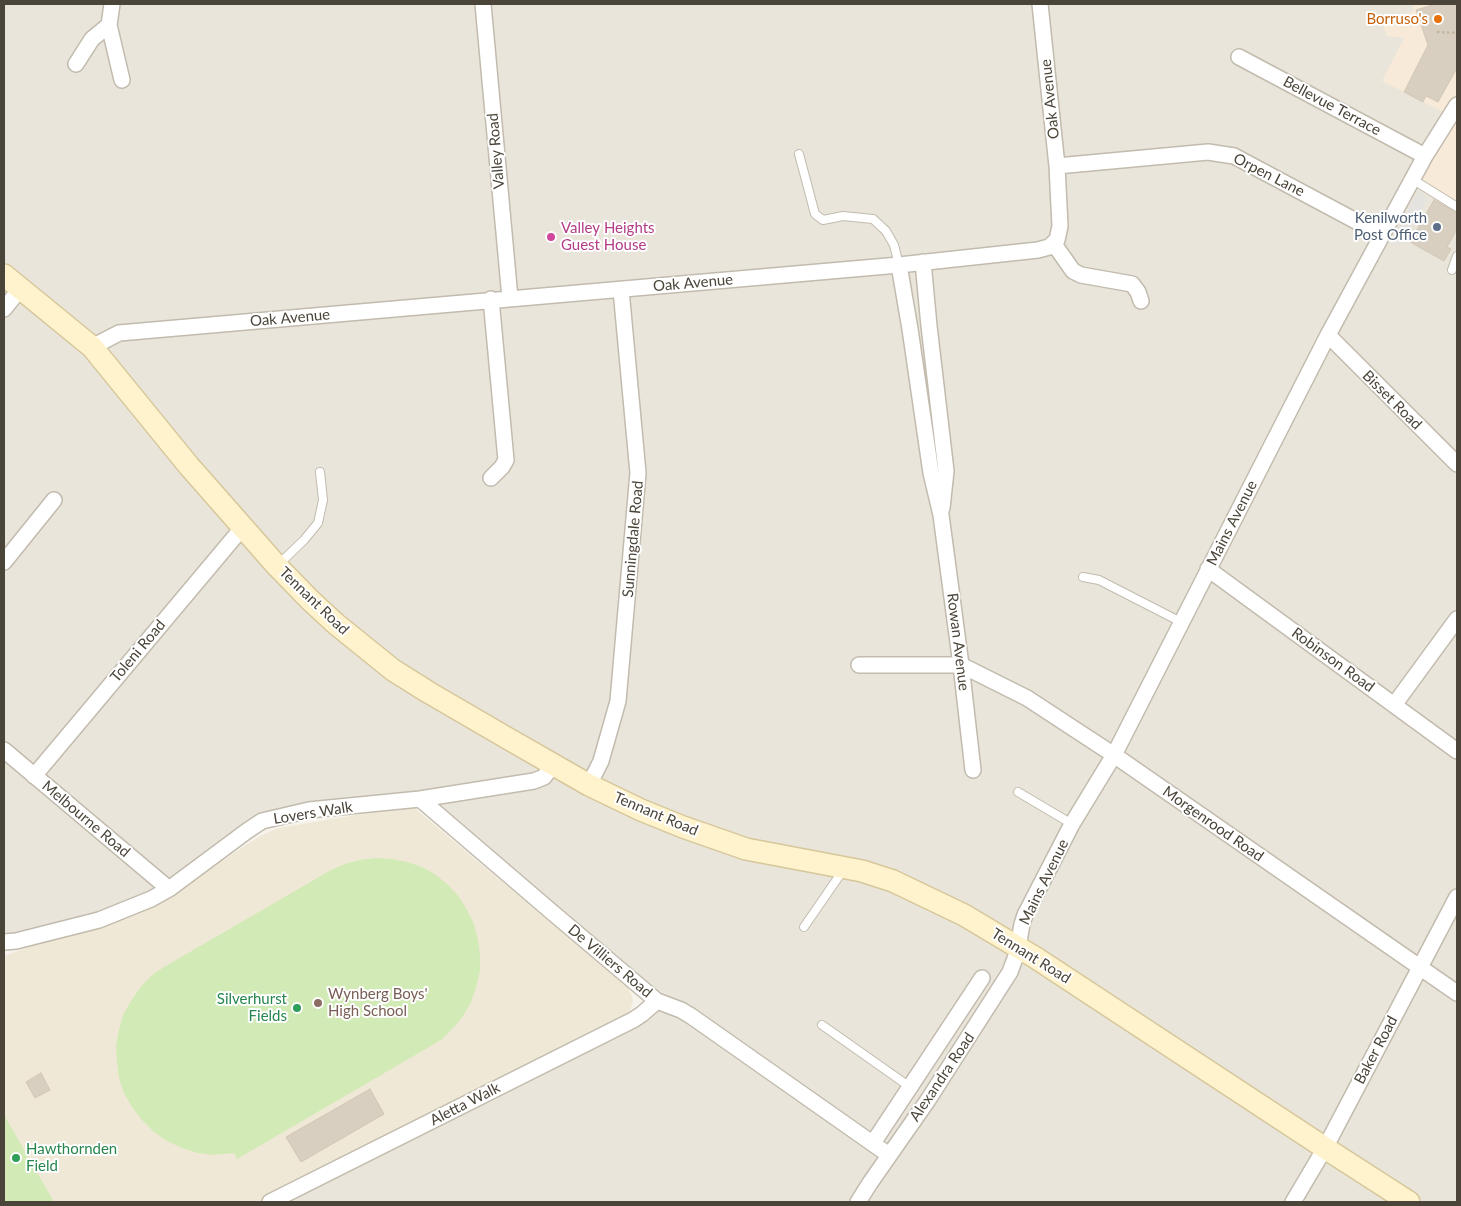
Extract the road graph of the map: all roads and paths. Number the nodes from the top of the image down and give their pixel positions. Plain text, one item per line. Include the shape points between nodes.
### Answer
1 (112, 4) edge
2 (483, 4) edge
3 (1040, 4) edge
4 (110, 26) junction
5 (1437, 32) dead end
6 (1457, 34) edge
7 (1239, 57) dead end
8 (76, 64) dead end
9 (122, 80) dead end
10 (1457, 105) edge
11 (799, 154) dead end
12 (1425, 156) junction
13 (1057, 166) junction
14 (1412, 180) junction
15 (1457, 207) edge
16 (1382, 235) junction
17 (1054, 244) junction
18 (1457, 256) edge
19 (923, 262) junction
20 (899, 265) junction
21 (1452, 270) dead end
22 (4, 275) edge
23 (20, 289) junction
24 (621, 290) junction
25 (510, 298) junction
26 (491, 300) junction
27 (1141, 301) dead end
28 (4, 309) edge
29 (1328, 335) junction
30 (92, 347) junction
31 (1457, 464) edge
32 (320, 472) dead end
33 (491, 478) dead end
34 (54, 500) dead end
35 (941, 515) junction
36 (243, 527) junction
37 (4, 562) edge
38 (278, 566) junction
39 (1208, 569) junction
40 (1083, 577) dead end
41 (1457, 619) edge
42 (1181, 622) junction
43 (961, 665) junction
44 (859, 666) dead end
45 (1394, 705) junction
46 (4, 750) edge
47 (1457, 751) edge
48 (1114, 755) junction
49 (554, 764) junction
50 (974, 770) dead end
51 (34, 776) junction
52 (589, 784) junction
53 (1018, 792) dead end
54 (420, 799) junction
55 (1072, 824) junction
56 (845, 868) junction
57 (169, 888) junction
58 (1457, 897) edge
59 (804, 927) dead end
60 (4, 942) edge
61 (1018, 946) junction
62 (1419, 967) junction
63 (982, 978) dead end
64 (1457, 993) edge
65 (657, 1000) junction
66 (955, 1018) junction
67 (822, 1025) dead end
68 (974, 1030) junction
69 (910, 1087) junction
70 (928, 1100) junction
71 (896, 1108) junction
72 (914, 1120) junction
73 (873, 1143) junction
74 (1325, 1148) junction
75 (889, 1155) junction
76 (276, 1200) edge
77 (858, 1202) edge
78 (1292, 1202) edge
79 (1409, 1202) edge

1 - 4 street
2 - 25 street, Valley Road
3 - 13 street, Oak Avenue
4 - 8 street via 92,39
4 - 9 street
5 - 6 path
7 - 12 street, Bellevue Terrace
10 - 12 street, Mains Avenue
11 - 20 lane via 815,214 823,220 842,216 873,219 886,231 894,245
12 - 14 street, Mains Avenue
13 - 16 street, Orpen Lane via 1208,152 1234,156
13 - 17 street, Oak Avenue via 1060,226
14 - 15 lane
14 - 16 street, Mains Avenue
16 - 29 street, Mains Avenue
17 - 19 street, Oak Avenue via 1038,250
17 - 27 street via 1073,271 1132,284
18 - 21 lane
19 - 20 street, Oak Avenue
19 - 35 street, Rowan Avenue via 946,471
20 - 24 street, Oak Avenue
20 - 35 street, Rowan Avenue via 931,473
22 - 23 main road, Tennant Road
23 - 28 street
23 - 30 main road, Tennant Road
24 - 25 street, Oak Avenue
24 - 52 street, Sunningdale Road via 638,473 618,701 601,761
25 - 26 street, Oak Avenue
26 - 30 street, Oak Avenue via 119,333
26 - 33 street via 506,460
29 - 31 street, Bisset Road
29 - 39 street, Mains Avenue
30 - 36 main road, Tennant Road
32 - 38 lane via 323,500 318,523
34 - 37 street
35 - 43 street, Rowan Avenue
36 - 38 main road, Tennant Road
36 - 51 street, Toleni Road
38 - 49 main road, Tennant Road via 336,624 393,670
39 - 42 street, Mains Avenue
39 - 45 street, Robinson Road
40 - 42 lane via 1099,580
41 - 45 street
42 - 48 street, Mains Avenue
43 - 44 street
43 - 48 street, Morgenrood Road via 1027,698
43 - 50 street, Rowan Avenue
45 - 47 street, Robinson Road
46 - 51 street, Melbourne Road
48 - 55 street, Mains Avenue
48 - 62 street, Morgenrood Road
49 - 52 main road, Tennant Road
49 - 54 street, Lovers Walk via 544,777 534,781
51 - 57 street, Melbourne Road
52 - 56 main road, Tennant Road via 641,810 724,842
53 - 55 lane
54 - 57 street, Lovers Walk via 309,810 262,821
54 - 65 street, De Villiers Road
55 - 61 street, Mains Avenue via 1025,916
56 - 59 lane
56 - 61 main road, Tennant Road via 893,881 964,915
57 - 60 street, Lovers Walk via 151,899 99,920
58 - 62 street, Baker Road
61 - 68 street, Alexandra Road via 1010,972
61 - 74 main road, Tennant Road
62 - 64 street, Morgenrood Road
62 - 74 street, Baker Road
63 - 66 street
65 - 73 street, De Villiers Road via 692,1016
65 - 76 street, Aletta Walk via 633,1020
66 - 68 street
66 - 69 street
67 - 69 lane
68 - 70 street, Alexandra Road
69 - 70 street
69 - 71 street
70 - 72 street, Alexandra Road
71 - 72 street
71 - 73 street
72 - 75 street, Alexandra Road
73 - 75 street, De Villiers Road
74 - 78 street, Baker Road
74 - 79 main road, Tennant Road
75 - 77 street, Alexandra Road

